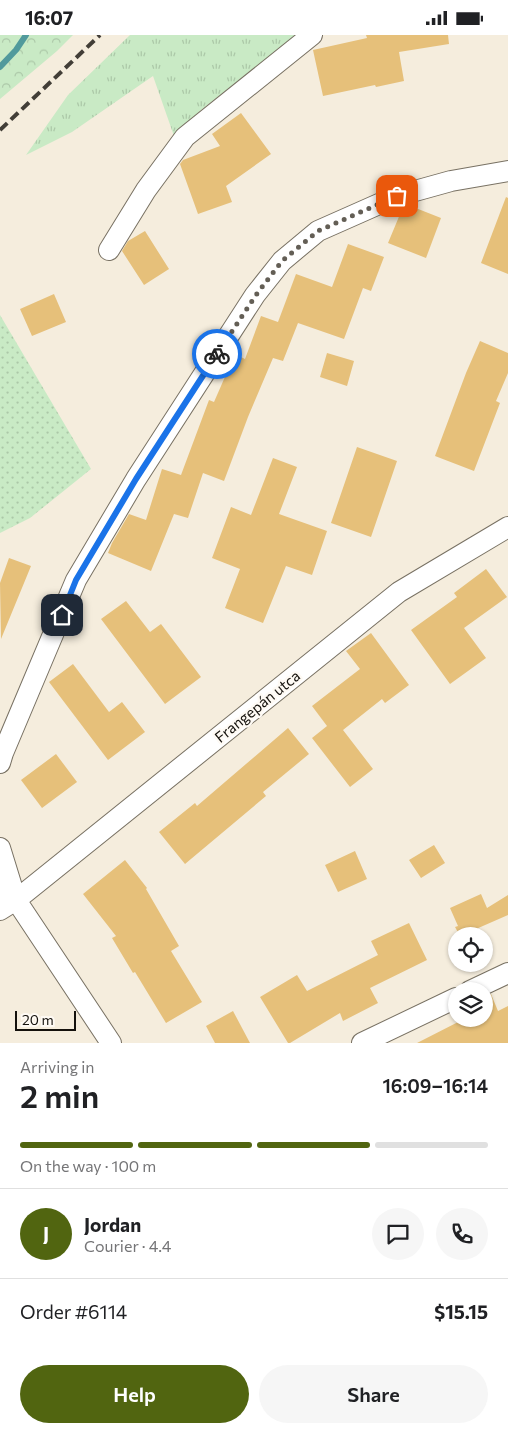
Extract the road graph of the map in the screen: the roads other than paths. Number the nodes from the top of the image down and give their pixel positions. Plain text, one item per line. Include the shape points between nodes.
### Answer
1 (312, 35) edge
2 (508, 171) edge
3 (109, 250) dead end
4 (508, 527) edge
5 (0, 763) edge
6 (0, 848) edge
7 (0, 887) edge
8 (8, 905) edge
9 (508, 973) edge
10 (489, 982) edge
11 (448, 1002) edge
12 (110, 1043) edge
13 (362, 1043) edge

1 - 3 street via 185,137
2 - 5 street via 450,181 397,196 318,231 282,261 256,295 136,479 76,580
4 - 8 street, Frangepán utca via 399,592
6 - 8 street
7 - 8 street
8 - 12 street
9 - 10 street
11 - 13 street

